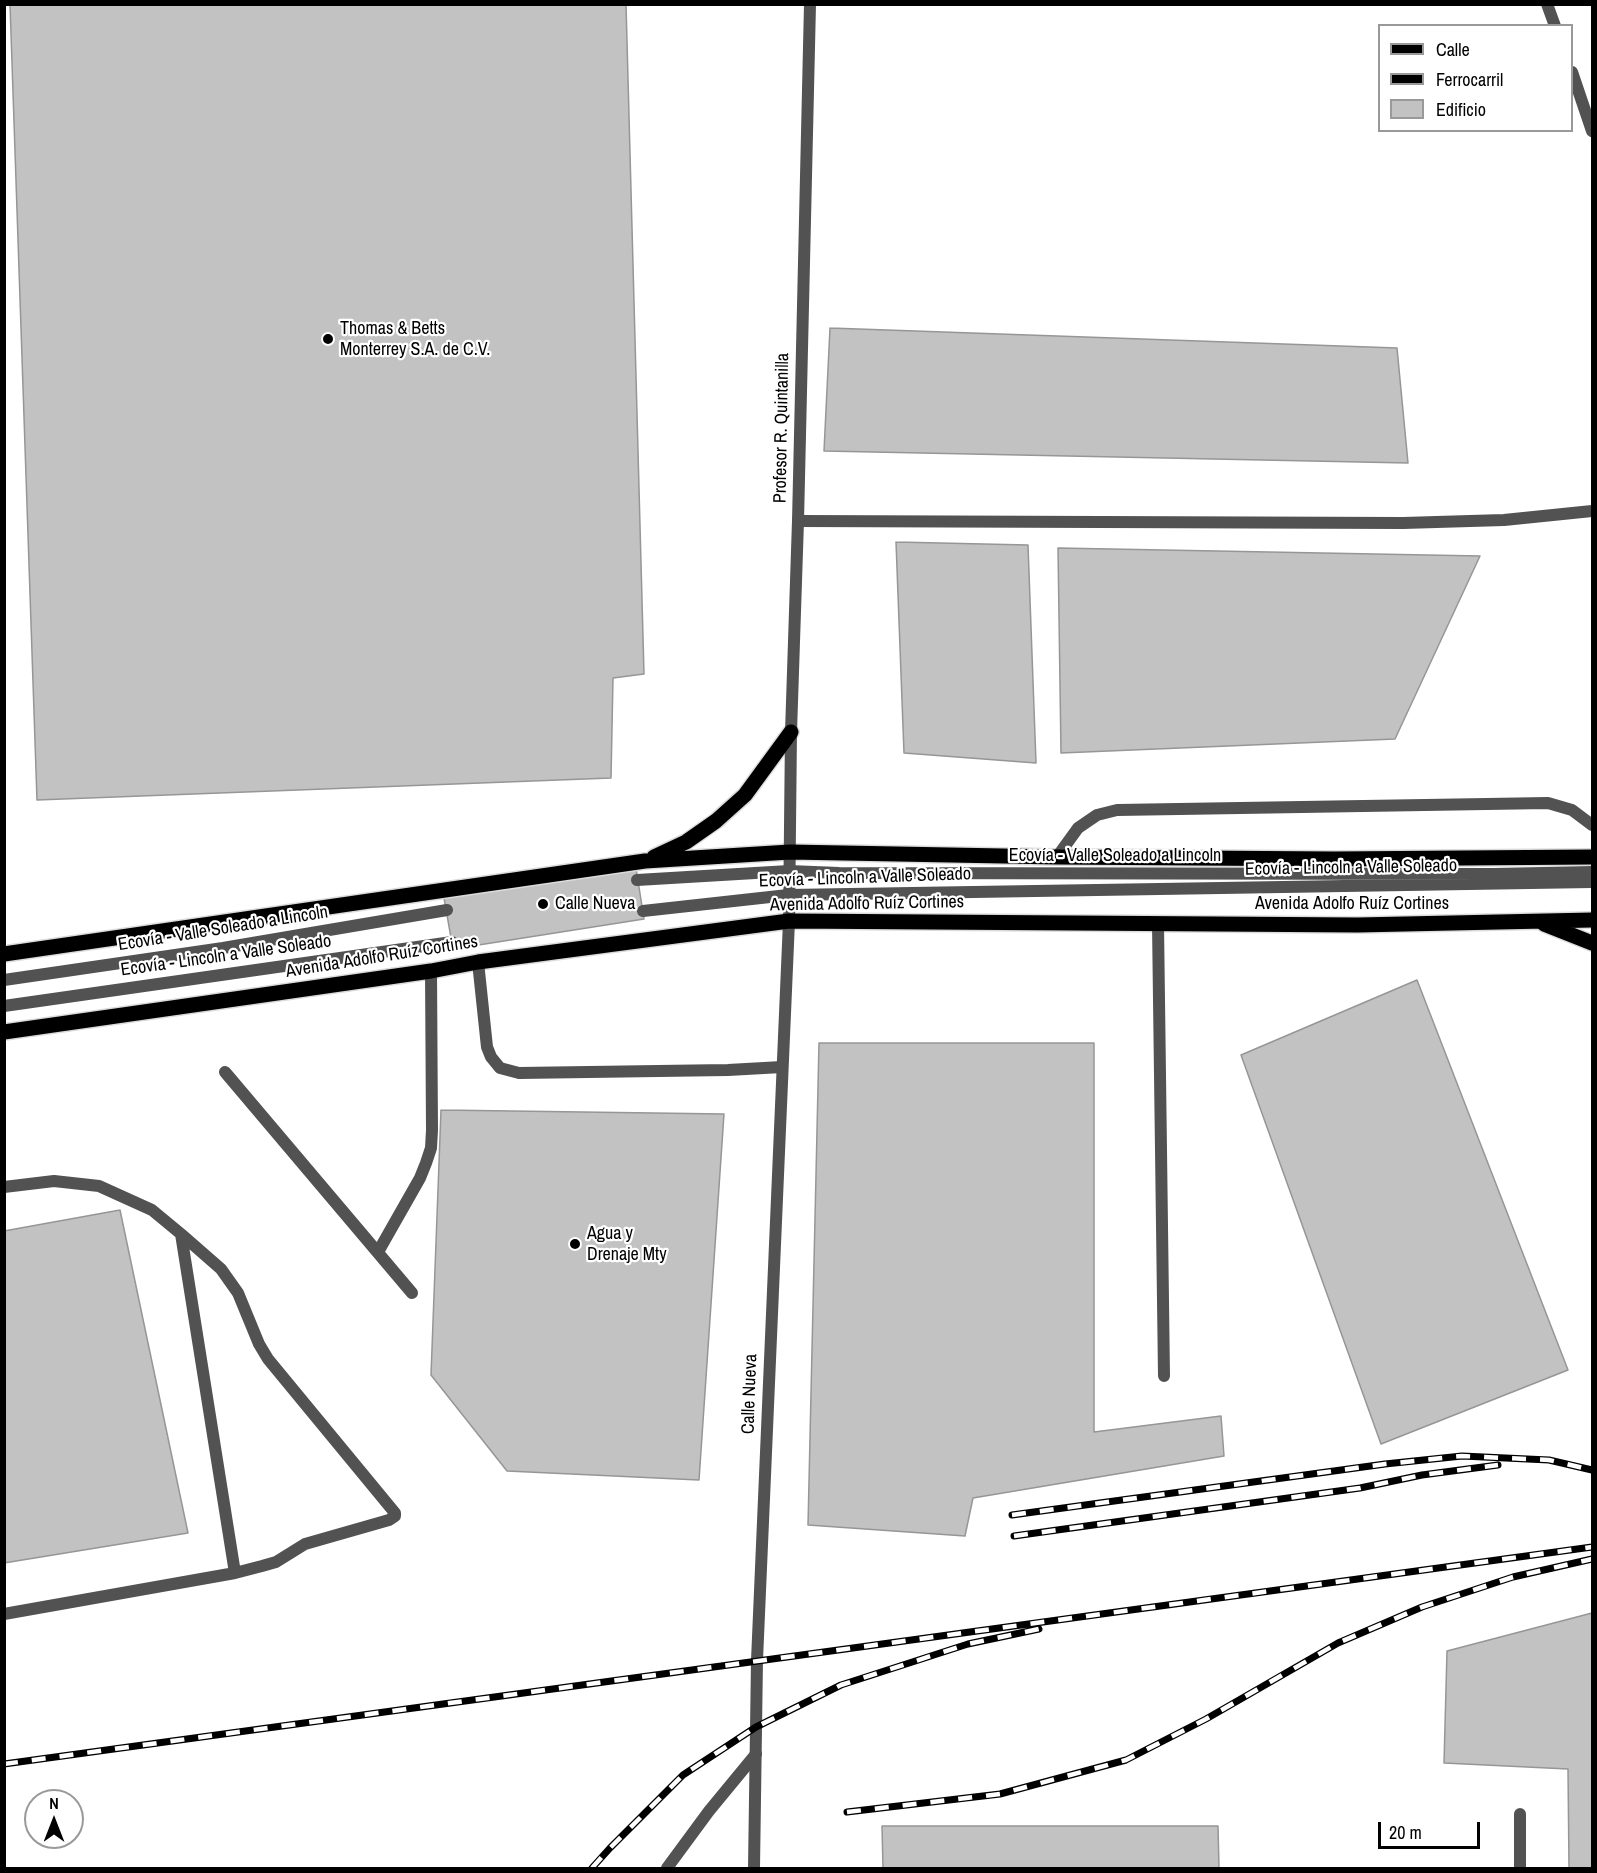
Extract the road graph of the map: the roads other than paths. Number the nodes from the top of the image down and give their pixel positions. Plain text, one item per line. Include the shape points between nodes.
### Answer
1 (810, 4) edge
2 (1547, 4) edge
3 (1554, 24) edge
4 (1573, 75) edge
5 (1593, 131) edge
6 (1593, 511) edge
7 (798, 521) junction
8 (791, 732) junction
9 (1593, 825) edge
10 (790, 852) junction
11 (1593, 857) edge
12 (1057, 858) junction
13 (645, 861) junction
14 (789, 870) junction
15 (1593, 872) edge
16 (638, 880) dead end
17 (1593, 882) edge
18 (788, 896) junction
19 (447, 910) dead end
20 (643, 911) dead end
21 (1593, 920) edge
22 (789, 921) junction
23 (1538, 921) junction
24 (1158, 924) junction
25 (452, 942) dead end
26 (1593, 943) edge
27 (4, 954) edge
28 (478, 962) junction
29 (431, 971) junction
30 (4, 981) edge
31 (4, 1006) edge
32 (4, 1032) edge
33 (782, 1067) junction
34 (225, 1072) dead end
35 (4, 1186) edge
36 (181, 1234) junction
37 (378, 1252) junction
38 (412, 1293) dead end
39 (1164, 1377) dead end
40 (235, 1573) junction
41 (4, 1614) edge
42 (756, 1754) junction
43 (1520, 1814) dead end
44 (667, 1869) edge
45 (754, 1869) edge
46 (1520, 1869) edge

1 - 7 street, Profesor R. Quintanilla
2 - 3 street
4 - 5 street
6 - 7 street via 1504,520 1403,523
7 - 8 street, Profesor R. Quintanilla
8 - 10 street, Profesor R. Quintanilla
8 - 13 main road via 745,795 716,821 686,842
9 - 12 street via 1572,810 1548,803 1117,810 1097,815 1078,828
10 - 12 main road
10 - 13 main road
10 - 14 street, Profesor R. Quintanilla
11 - 12 main road
13 - 27 main road
14 - 15 street, Ecovía - Valle Soleado a Lincoln
14 - 16 street, Ecovía - Valle Soleado a Lincoln
14 - 18 street, Profesor R. Quintanilla
17 - 18 street, Ecovía - Lincoln a Valle Soleado
18 - 20 street, Ecovía - Lincoln a Valle Soleado
18 - 22 street, Calle Nueva
19 - 30 street, Ecovía - Valle Soleado a Lincoln
21 - 23 main road, Avenida Adolfo Ruíz Cortines
22 - 24 main road, Avenida Adolfo Ruíz Cortines
22 - 28 main road, Avenida Adolfo Ruíz Cortines
22 - 33 street, Calle Nueva
23 - 24 main road, Avenida Adolfo Ruíz Cortines
23 - 26 main road
24 - 39 street
25 - 31 street, Ecovía - Lincoln a Valle Soleado
28 - 29 main road, Avenida Adolfo Ruíz Cortines
28 - 33 street via 487,1047 500,1068 519,1073
29 - 32 main road, Avenida Adolfo Ruíz Cortines
29 - 37 street via 431,1148 420,1178
33 - 42 street, Calle Nueva
34 - 37 street
35 - 36 street via 54,1181 99,1186 152,1210
36 - 40 street
36 - 40 street via 221,1269 238,1293 268,1359 395,1513 389,1520 305,1544 276,1562
37 - 38 street
40 - 41 street
42 - 44 street
42 - 45 street, Calle Nueva
43 - 46 street

